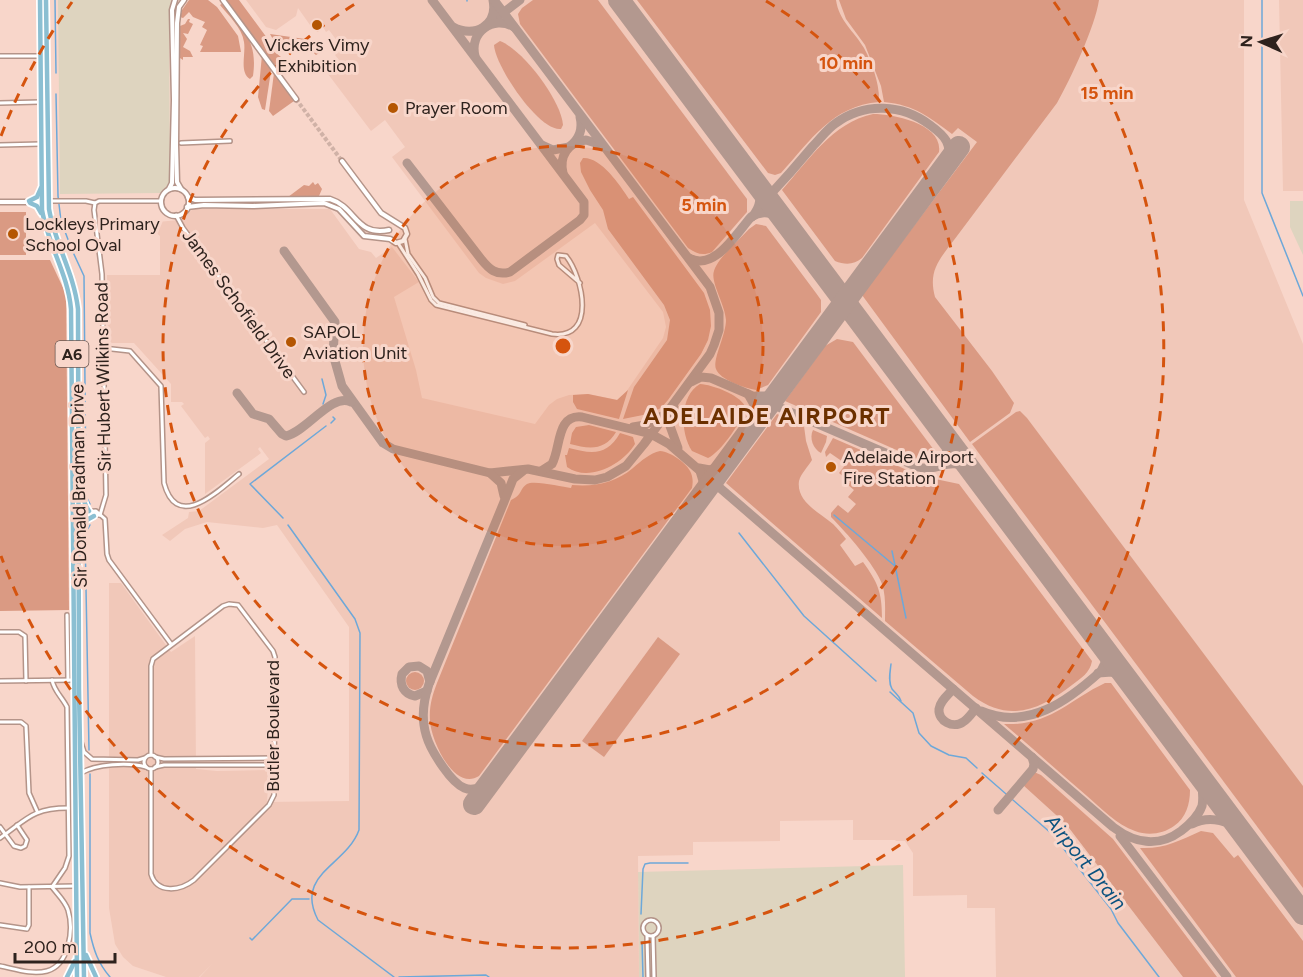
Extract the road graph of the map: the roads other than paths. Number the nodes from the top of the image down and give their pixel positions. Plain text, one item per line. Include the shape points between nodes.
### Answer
1 (40, 0) edge
2 (46, 0) edge
3 (175, 0) edge
4 (184, 0) edge
5 (223, 0) edge
6 (46, 20) junction
7 (0, 56) edge
8 (40, 56) junction
9 (296, 99) tunnel mouth
10 (42, 102) junction
11 (0, 103) edge
12 (230, 141) dead end
13 (176, 143) junction
14 (41, 144) junction
15 (0, 145) edge
16 (342, 161) tunnel mouth
17 (42, 185) junction
18 (48, 189) junction
19 (169, 189) junction
20 (180, 189) junction
21 (188, 197) junction
22 (49, 201) junction
23 (161, 201) junction
24 (0, 202) edge
25 (30, 202) junction
26 (42, 202) junction
27 (95, 203) junction
28 (187, 207) junction
29 (49, 209) junction
30 (176, 215) junction
31 (44, 218) junction
32 (398, 224) junction
33 (388, 230) junction
34 (390, 239) junction
35 (405, 239) junction
36 (398, 243) junction
37 (580, 283) junction
38 (530, 328) junction
39 (103, 348) junction
40 (304, 392) dead end
41 (79, 470) junction
42 (239, 474) dead end
43 (89, 511) junction
44 (73, 513) junction
45 (79, 514) junction
46 (100, 515) junction
47 (94, 516) junction
48 (80, 532) junction
49 (67, 615) dead end
50 (0, 632) edge
51 (171, 644) junction
52 (80, 675) junction
53 (52, 680) junction
54 (71, 680) junction
55 (0, 681) edge
56 (26, 681) junction
57 (79, 689) junction
58 (0, 722) edge
59 (80, 737) junction
60 (153, 756) junction
61 (146, 758) junction
62 (275, 758) junction
63 (275, 765) junction
64 (146, 767) junction
65 (153, 768) junction
66 (81, 773) junction
67 (68, 808) junction
68 (37, 811) junction
69 (17, 825) junction
70 (0, 827) edge
71 (6, 834) junction
72 (0, 838) edge
73 (82, 880) junction
74 (0, 883) edge
75 (76, 886) junction
76 (30, 887) junction
77 (52, 887) junction
78 (82, 897) junction
79 (0, 925) edge
80 (647, 936) junction
81 (653, 936) junction
82 (84, 947) junction
83 (76, 956) junction
84 (0, 966) edge
85 (67, 977) edge
86 (77, 977) edge
87 (84, 977) edge
88 (96, 977) edge
89 (648, 977) edge
90 (654, 977) edge

1 - 8 main road, Sir Donald Bradman Drive / A6
2 - 6 main road, Sir Donald Bradman Drive / A6
3 - 19 street
4 - 13 street via 177,19
5 - 9 street
6 - 8 main road via 44,52
6 - 18 main road, Sir Donald Bradman Drive / A6
7 - 8 street
8 - 10 main road, Sir Donald Bradman Drive / A6
10 - 11 street
10 - 14 main road, Sir Donald Bradman Drive / A6
12 - 13 street
13 - 20 street
14 - 15 street
14 - 17 main road, Sir Donald Bradman Drive / A6
16 - 32 street via 381,213
17 - 25 main road via 38,196
17 - 26 main road, Sir Donald Bradman Drive / A6
18 - 22 main road, Sir Donald Bradman Drive / A6
18 - 26 main road
19 - 20 street
19 - 23 street
20 - 21 street
21 - 28 street
21 - 33 street via 330,199 344,206 365,228
22 - 27 street
22 - 29 main road, Sir Donald Bradman Drive / A6
23 - 27 street
23 - 30 street via 165,212
24 - 25 street
25 - 26 street
25 - 31 main road
26 - 29 main road
26 - 31 main road, Sir Donald Bradman Drive / A6
27 - 39 street, Sir Hubert Wilkins Road via 102,274
28 - 30 street
28 - 34 street via 324,203 339,209 364,236
29 - 41 main road, Sir Donald Bradman Drive / A6 via 76,300
30 - 40 street, James Schofield Drive
31 - 44 main road, Sir Donald Bradman Drive / A6 via 70,300
32 - 33 street
32 - 35 street via 407,231
33 - 34 street
34 - 36 street
35 - 36 street
35 - 38 street via 408,254 439,303
36 - 38 street via 436,305
37 - 37 street via 559,265 558,255 568,258
37 - 38 street via 583,304 573,330 556,335
39 - 42 street via 130,351 161,386 164,483 173,501 183,506 198,505
39 - 46 street, Sir Hubert Wilkins Road via 106,495
41 - 43 main road via 82,497
41 - 45 main road, Sir Donald Bradman Drive / A6
43 - 45 street
43 - 46 street
44 - 45 street
44 - 54 main road, Sir Donald Bradman Drive / A6
45 - 47 street
45 - 48 main road, Sir Donald Bradman Drive / A6
46 - 47 street
46 - 51 street via 106,523 110,560
47 - 48 main road via 85,521
48 - 52 main road, Sir Donald Bradman Drive / A6
49 - 54 street, Sir Donald Bradman Drive
50 - 56 street via 19,632 25,636
51 - 60 street, Butler Boulevard via 156,656 151,666
51 - 62 street, Butler Boulevard via 223,606 234,604 242,609 275,657
52 - 54 main road
52 - 57 main road, Sir Donald Bradman Drive / A6
53 - 54 street
53 - 56 street
53 - 67 street via 53,688 67,707
54 - 57 main road
54 - 75 main road, Sir Donald Bradman Drive / A6
55 - 56 street
57 - 59 main road, Sir Donald Bradman Drive / A6
58 - 68 street via 21,722 26,726 29,793
59 - 61 street via 84,752 92,759
59 - 66 main road, Sir Donald Bradman Drive / A6
60 - 61 street
60 - 62 street
60 - 65 street via 158,763
61 - 64 street
62 - 63 street, Butler Boulevard
63 - 65 street
63 - 65 street, Butler Boulevard via 273,800 188,885 162,888 151,874
64 - 65 street
64 - 66 street via 94,767
66 - 73 main road, Sir Donald Bradman Drive / A6
67 - 68 street
67 - 77 street via 68,862
68 - 69 street
69 - 71 street
69 - 71 street via 26,836 24,847 16,847
70 - 71 street
71 - 72 street
73 - 75 main road
73 - 78 main road, Sir Donald Bradman Drive / A6
74 - 76 street
75 - 77 street
75 - 78 main road
75 - 83 main road, Sir Donald Bradman Drive / A6
76 - 77 street
76 - 79 street via 27,929
77 - 84 street via 69,912 69,945 63,959 50,970 39,972
78 - 82 main road, Sir Donald Bradman Drive / A6
80 - 81 street
80 - 81 street via 643,926 651,920 658,927
80 - 89 street
81 - 90 street
82 - 87 main road, Sir Donald Bradman Drive / A6
82 - 88 main road
83 - 85 main road
83 - 86 main road, Sir Donald Bradman Drive / A6

